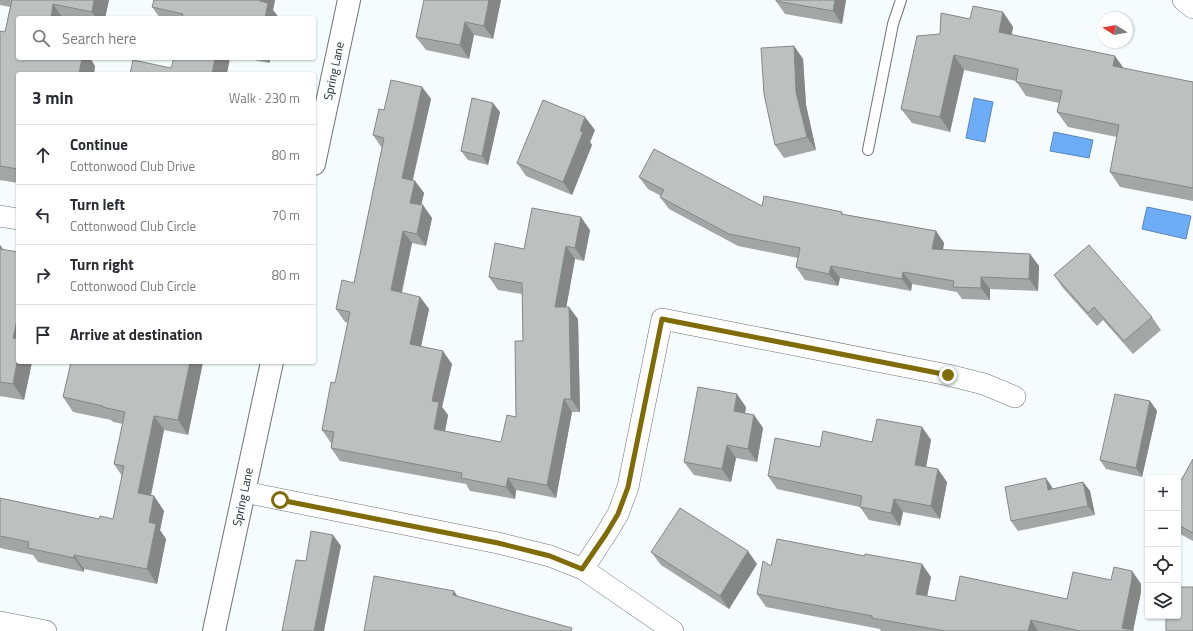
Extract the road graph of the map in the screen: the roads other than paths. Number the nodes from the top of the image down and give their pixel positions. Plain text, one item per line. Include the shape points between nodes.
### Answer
1 (349, 0) edge
2 (901, 0) edge
3 (1183, 0) edge
4 (1193, 8) edge
5 (868, 150) dead end
6 (316, 155) edge
7 (0, 216) edge
8 (16, 220) edge
9 (272, 364) edge
10 (1015, 396) dead end
11 (244, 492) junction
12 (582, 569) junction
13 (0, 622) edge
14 (46, 631) edge
15 (214, 631) edge
16 (673, 631) edge

1 - 6 street, Spring Lane
2 - 5 lane via 893,24
3 - 4 street
7 - 8 street
9 - 11 street, Spring Lane
10 - 12 street via 984,384 948,375 662,319 628,487 618,514
11 - 12 street via 505,545 550,556
11 - 15 street, Spring Lane
12 - 16 street
13 - 14 street

